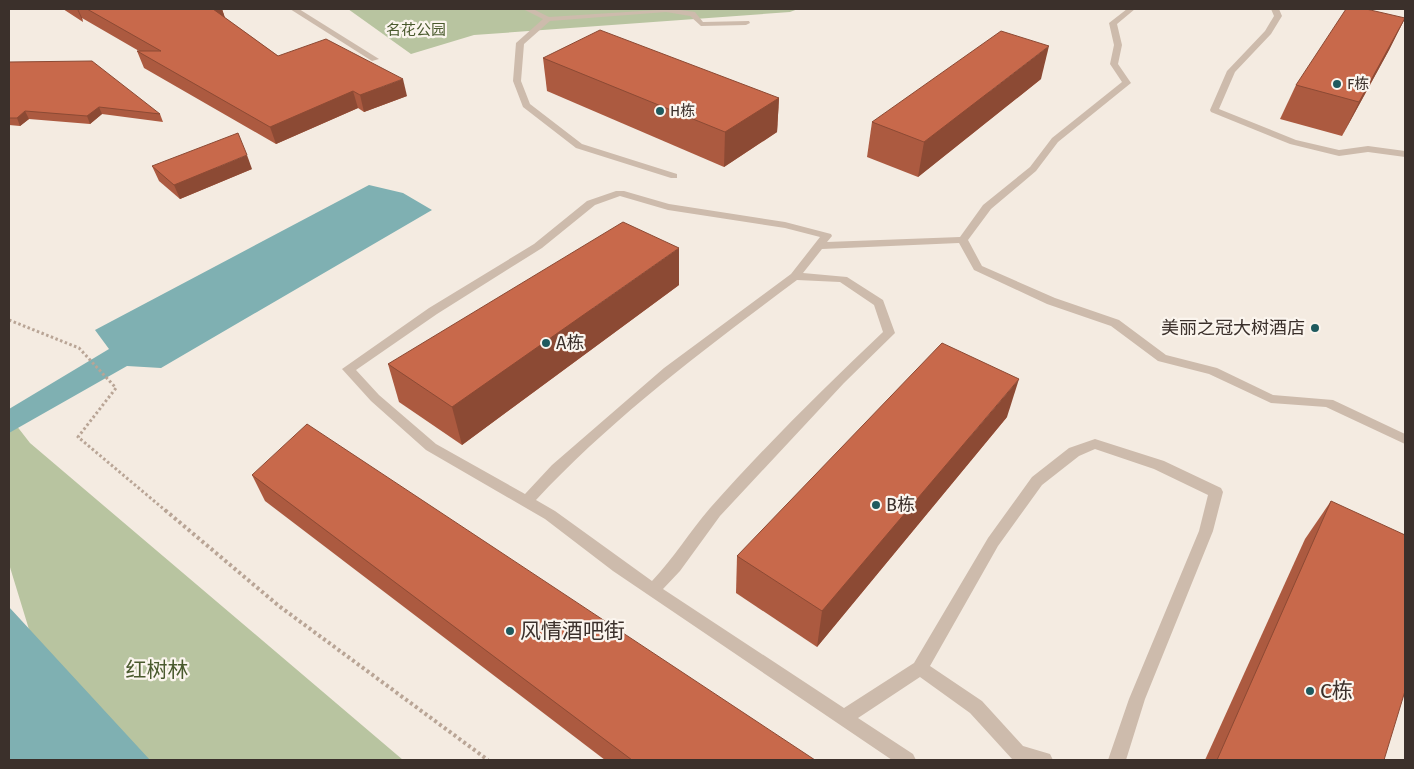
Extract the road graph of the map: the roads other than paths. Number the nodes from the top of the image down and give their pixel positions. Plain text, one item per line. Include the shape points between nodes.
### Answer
1 (294, 9) edge
2 (527, 9) edge
3 (1131, 9) edge
4 (1275, 9) edge
5 (548, 19) junction
6 (746, 23) dead end
7 (375, 60) dead end
8 (1405, 142) edge
9 (1404, 154) edge
10 (674, 176) dead end
11 (963, 240) junction
12 (818, 246) junction
13 (795, 276) junction
14 (1405, 439) edge
15 (526, 502) junction
16 (653, 590) junction
17 (920, 668) junction
18 (843, 718) junction
19 (907, 760) edge
20 (1044, 760) edge
21 (1117, 760) edge

1 - 7 street
2 - 5 street
3 - 11 street via 1114,23 1118,45 1114,64 1127,83 1055,140 1033,169 988,207
4 - 9 street via 1278,16 1268,32 1231,71 1214,110 1293,142 1340,153 1368,149
5 - 6 street via 666,10 692,14 701,24
5 - 10 street via 520,44 517,81 526,105 579,146
8 - 9 street
11 - 12 street
11 - 14 street via 978,268 1051,301 1115,323 1162,358 1213,371 1271,399 1328,403
12 - 13 street
12 - 15 street via 827,236 784,224 668,206 620,192 591,202 538,246 348,369 375,398 431,446
13 - 15 street via 668,371 556,469
13 - 16 street via 844,279 879,303 889,333 715,512 675,567
15 - 16 street via 550,515
16 - 18 street
17 - 18 street
17 - 20 street via 976,707 1018,753
17 - 21 street via 993,542 1037,481 1074,452 1096,444 1159,465 1216,492 1206,530 1136,699
18 - 19 street

